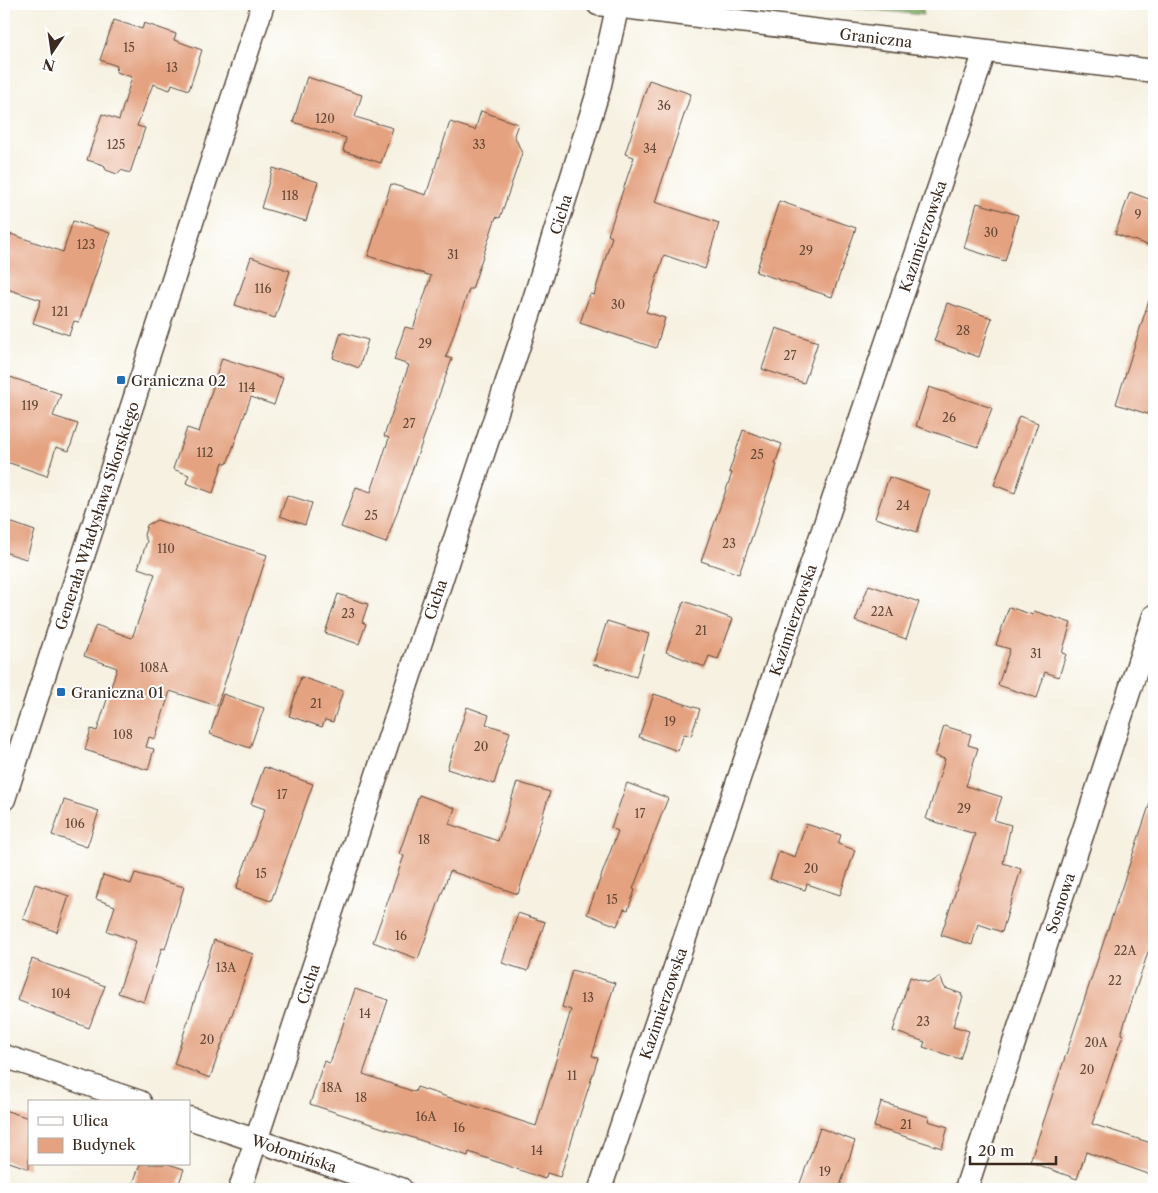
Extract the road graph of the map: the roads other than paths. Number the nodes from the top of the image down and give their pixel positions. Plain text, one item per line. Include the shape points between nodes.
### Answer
1 (262, 4) edge
2 (611, 5) edge
3 (985, 50) junction
4 (1154, 71) edge
5 (1154, 616) edge
6 (4, 799) edge
7 (4, 1056) edge
8 (134, 1100) edge
9 (190, 1118) edge
10 (256, 1141) junction
11 (240, 1189) edge
12 (401, 1189) edge
13 (600, 1189) edge
14 (966, 1189) edge

1 - 6 street, Generała Władysława Sikorskiego
2 - 3 street, Graniczna
2 - 10 street, Cicha via 599,89 528,318
3 - 4 street, Graniczna
3 - 13 street, Kazimierzowska
5 - 14 street, Sosnowa
7 - 8 street
9 - 10 street, Wołomińska
10 - 11 street, Cicha
10 - 12 street, Wołomińska

